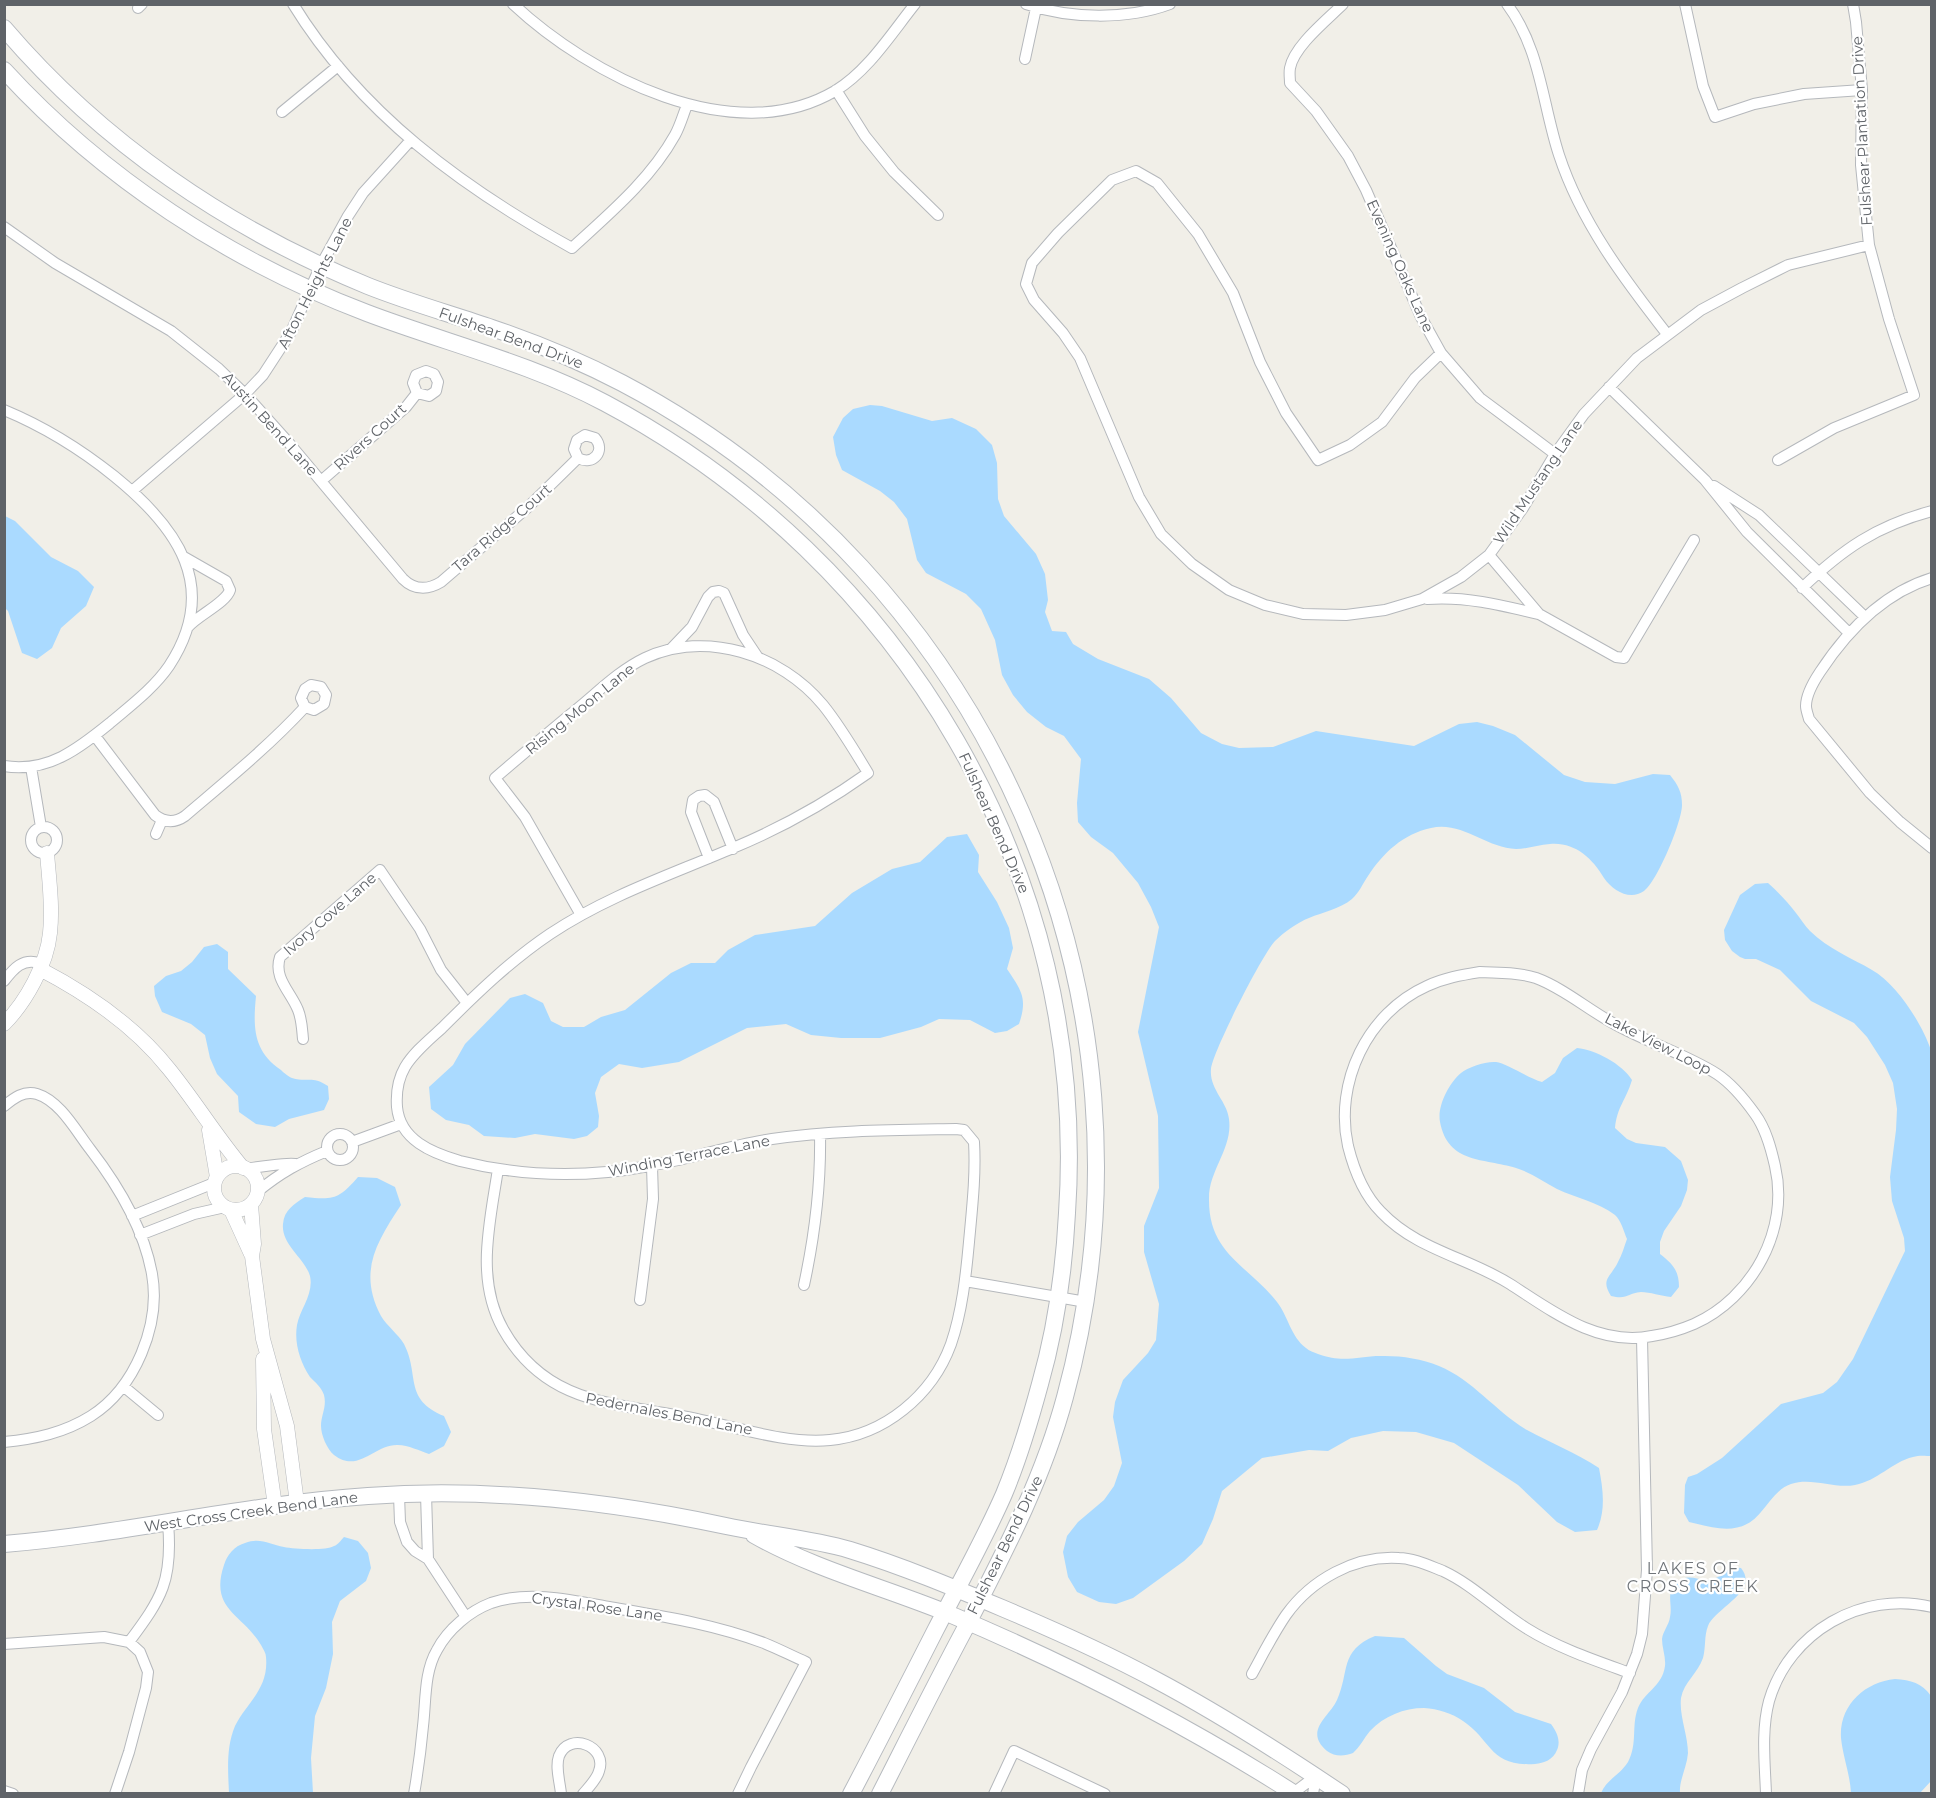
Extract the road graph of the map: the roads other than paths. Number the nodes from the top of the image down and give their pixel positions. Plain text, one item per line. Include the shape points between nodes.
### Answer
1 (293, 4) edge
2 (513, 4) edge
3 (915, 4) edge
4 (1170, 4) edge
5 (1343, 4) edge
6 (1507, 4) edge
7 (1685, 4) edge
8 (1853, 4) edge
9 (1031, 6) edge
10 (4, 28) edge
11 (1025, 58) dead end
12 (338, 66) junction
13 (4, 69) edge
14 (836, 90) junction
15 (1862, 90) junction
16 (687, 105) junction
17 (282, 112) dead end
18 (410, 141) junction
19 (938, 215) dead end
20 (4, 227) edge
21 (1869, 245) junction
22 (321, 265) junction
23 (310, 289) junction
24 (1667, 334) junction
25 (1441, 353) junction
26 (616, 380) junction
27 (1609, 387) junction
28 (417, 393) dead end
29 (245, 394) junction
30 (604, 403) junction
31 (4, 410) edge
32 (1555, 454) junction
33 (578, 458) dead end
34 (1778, 460) dead end
35 (321, 480) junction
36 (1705, 480) junction
37 (132, 491) junction
38 (1932, 511) edge
39 (1694, 540) dead end
40 (1489, 555) junction
41 (184, 557) junction
42 (1819, 572) junction
43 (1932, 578) edge
44 (421, 588) joint
45 (1802, 588) junction
46 (1422, 599) junction
47 (1539, 614) junction
48 (1865, 617) junction
49 (912, 626) junction
50 (187, 628) junction
51 (1849, 633) junction
52 (891, 642) junction
53 (671, 649) junction
54 (757, 656) junction
55 (305, 707) dead end
56 (95, 736) junction
57 (4, 766) edge
58 (31, 768) junction
59 (162, 820) junction
60 (41, 827) junction
61 (156, 834) dead end
62 (1932, 848) edge
63 (733, 849) junction
64 (47, 853) junction
65 (709, 858) junction
66 (581, 915) junction
67 (1062, 921) junction
68 (1036, 928) junction
69 (40, 969) junction
70 (4, 981) edge
71 (467, 1003) junction
72 (4, 1024) edge
73 (303, 1039) dead end
74 (4, 1106) edge
75 (401, 1124) junction
76 (209, 1125) junction
77 (956, 1129) joint
78 (820, 1134) junction
79 (352, 1142) junction
80 (327, 1151) junction
81 (295, 1164) junction
82 (652, 1166) junction
83 (244, 1168) junction
84 (498, 1169) junction
85 (216, 1180) junction
86 (257, 1192) junction
87 (251, 1204) junction
88 (228, 1208) junction
89 (132, 1216) junction
90 (140, 1235) junction
91 (252, 1256) junction
92 (965, 1281) junction
93 (804, 1285) dead end
94 (1059, 1297) junction
95 (640, 1300) dead end
96 (1086, 1302) junction
97 (263, 1338) junction
98 (1642, 1338) junction
99 (123, 1386) junction
100 (158, 1414) dead end
101 (4, 1442) edge
102 (426, 1494) junction
103 (399, 1495) junction
104 (297, 1503) junction
105 (275, 1506) junction
106 (168, 1523) junction
107 (748, 1531) junction
108 (4, 1544) edge
109 (428, 1559) junction
110 (957, 1589) junction
111 (981, 1599) junction
112 (1932, 1607) edge
113 (945, 1612) junction
114 (466, 1617) junction
115 (968, 1622) junction
116 (129, 1642) junction
117 (4, 1644) edge
118 (1252, 1674) dead end
119 (1630, 1674) junction
120 (1316, 1776) junction
121 (4, 1791) edge
122 (1293, 1793) edge
123 (13, 1794) edge
124 (115, 1794) edge
125 (414, 1794) edge
126 (561, 1794) edge
127 (583, 1794) edge
128 (738, 1794) edge
129 (851, 1794) edge
130 (880, 1794) edge
131 (994, 1794) edge
132 (1105, 1794) edge
133 (1313, 1794) edge
134 (1342, 1794) edge
135 (1578, 1794) edge
136 (1766, 1794) edge

1 - 12 street
2 - 16 street via 545,32 598,66
3 - 14 street via 859,72
4 - 9 street via 1134,13 1102,15
5 - 25 street, Evening Oaks Lane via 1297,52 1290,68 1290,83 1348,156
6 - 24 street via 1538,66 1559,155 1587,220 1624,279
7 - 15 street via 1703,86 1715,117 1804,94
8 - 15 street, Fulshear Plantation Drive
9 - 11 street
10 - 22 main road, Fulshear Bend Drive via 69,97 142,158 251,229
12 - 17 street
12 - 18 street
13 - 23 main road, Fulshear Bend Drive via 60,125 141,192 216,241
14 - 16 street via 791,107 765,111 712,110
14 - 19 street via 894,172
15 - 21 street, Fulshear Plantation Drive via 1862,165
16 - 18 street via 659,159 622,202 572,248 489,199
18 - 22 street, Afton Heights Lane via 363,193
20 - 29 street, Austin Bend Lane via 56,263 178,335
21 - 24 street, Wild Mustang Lane via 1788,266 1701,310
21 - 34 street, Fulshear Plantation Drive via 1914,395 1834,428
22 - 23 street, Afton Heights Lane
22 - 26 main road, Fulshear Bend Drive via 393,295 540,345
23 - 29 street, Afton Heights Lane via 279,353
23 - 30 main road, Fulshear Bend Drive via 531,371
24 - 27 street, Wild Mustang Lane
25 - 32 street, Evening Oaks Lane via 1480,399
25 - 46 street, Wild Mustang Lane via 1415,378 1382,422 1350,446 1318,460 1286,413 1260,362 1233,293 1198,234 1157,183 1136,171 1112,180 1058,233 1032,263 1027,275 1026,284 1034,300 1080,358 1139,497 1161,534 1192,564 1229,590 1303,615 1385,610
26 - 30 main road
26 - 49 main road, Fulshear Bend Drive via 699,428 771,480 846,550
27 - 32 street, Wild Mustang Lane
27 - 36 street
28 - 35 street, Rivers Court via 395,417
29 - 35 street, Austin Bend Lane
29 - 37 street, Afton Heights Lane
30 - 52 main road, Fulshear Bend Drive via 699,460 765,511 838,579
31 - 37 street via 70,443
32 - 40 street, Wild Mustang Lane
33 - 44 street, Tara Ridge Court via 446,578 432,587
35 - 44 street, Austin Bend Lane via 403,579
36 - 42 street via 1760,515
36 - 45 street via 1747,532
37 - 41 street via 164,523
38 - 42 street via 1872,532
39 - 47 street via 1624,658
40 - 46 street, Wild Mustang Lane via 1461,577
40 - 47 street
41 - 50 street via 192,592
41 - 50 street via 226,581 230,590 224,600
42 - 45 street
42 - 48 street
43 - 48 street via 1885,601
45 - 51 street
46 - 47 street, Wild Mustang Lane via 1452,597
48 - 51 street
49 - 52 main road
49 - 67 main road, Fulshear Bend Drive via 958,691 1000,765 1025,819
50 - 56 street via 164,673
51 - 62 street via 1816,678 1806,706 1809,719 1870,793
52 - 68 main road, Fulshear Bend Drive via 939,710 972,768 1017,869
53 - 54 street, Rising Moon Lane via 710,647
53 - 54 street via 692,627 708,597 719,591 724,593
53 - 66 street, Rising Moon Lane via 645,658 621,673 495,778 525,817
54 - 63 street, Rising Moon Lane via 800,683 822,703 868,773 812,810
55 - 59 street via 267,746 185,816 175,821
56 - 58 street via 62,758
56 - 59 street
57 - 58 street
58 - 60 street
59 - 61 street
60 - 64 street via 52,830 56,837 55,848
60 - 64 street via 32,834 31,843 36,851
63 - 65 street
63 - 65 street via 714,802 710,797 699,796 693,800 691,812
64 - 69 street via 52,909 50,935
65 - 66 street via 634,888
66 - 71 street via 517,958
67 - 68 main road
67 - 96 main road, Fulshear Bend Drive via 1086,1024 1096,1130 1093,1249
68 - 94 main road, Fulshear Bend Drive via 1057,1017 1068,1123 1068,1199
69 - 70 street via 39,963 22,963
69 - 72 street via 29,993
69 - 76 street via 69,984 122,1022 168,1067
71 - 73 street, Ivory Cove Lane via 441,970 420,929 380,870 280,957 278,971 297,1007
71 - 75 street via 404,1068 397,1090
74 - 89 street via 21,1094 30,1093 46,1098 58,1108 101,1163
75 - 79 street
75 - 84 street, Winding Terrace Lane via 432,1152
76 - 83 street
76 - 85 street
77 - 78 street, Winding Terrace Lane
77 - 92 street, Pedernales Bend Lane via 964,1130 974,1142
78 - 82 street, Winding Terrace Lane via 771,1139
78 - 93 street via 818,1213
79 - 80 street via 344,1134 336,1134 328,1142
79 - 80 street via 352,1152 346,1158 337,1160
80 - 81 street
81 - 83 street
81 - 86 street
82 - 84 street, Winding Terrace Lane via 572,1175
82 - 95 street via 653,1199
83 - 85 street via 228,1168
83 - 86 street via 255,1177
84 - 92 street, Pedernales Bend Lane via 486,1256 492,1303 517,1350 555,1385 589,1399 810,1441 864,1433 907,1407 944,1361
85 - 88 street via 216,1197
85 - 89 street
86 - 87 street
87 - 88 street
87 - 91 street
88 - 90 street via 194,1214
88 - 91 street
89 - 90 street
90 - 99 street via 153,1276 154,1304 144,1347
91 - 97 street
92 - 94 street
94 - 96 street
94 - 110 main road, Fulshear Bend Drive via 1041,1383 1012,1473
96 - 111 main road, Fulshear Bend Drive via 1055,1434 1024,1512
97 - 104 street via 287,1426
97 - 105 street via 264,1429
98 - 98 street, Lake View Loop via 1613,1336 1558,1316 1507,1282 1425,1246 1379,1211 1352,1162 1345,1104 1350,1075 1362,1045 1400,1003 1424,987 1454,976 1480,972 1535,978 1637,1037 1719,1076 1758,1118 1771,1145 1779,1204 1762,1261 1746,1285 1722,1307 1694,1324
98 - 119 street via 1647,1570 1642,1634
99 - 100 street
99 - 101 street via 92,1416 72,1426 54,1434
102 - 103 main road, West Cross Creek Bend Lane
102 - 107 main road, West Cross Creek Bend Lane via 563,1499
102 - 109 street
103 - 104 main road, West Cross Creek Bend Lane
103 - 109 street via 402,1532 415,1551
104 - 105 main road, West Cross Creek Bend Lane
105 - 106 main road, West Cross Creek Bend Lane
106 - 108 main road, West Cross Creek Bend Lane
106 - 116 street via 168,1569 161,1593
107 - 110 main road, West Cross Creek Bend Lane via 846,1549
107 - 113 main road, West Cross Creek Bend Lane via 782,1551
109 - 114 street
110 - 111 main road, West Cross Creek Bend Lane
110 - 113 main road, Fulshear Bend Drive
111 - 115 main road, Fulshear Bend Drive
111 - 120 main road, West Cross Creek Bend Lane via 1082,1642 1155,1680
112 - 136 street via 1889,1603 1862,1607 1838,1617 1809,1637 1790,1658 1768,1704
113 - 115 main road, West Cross Creek Bend Lane
113 - 129 main road, Fulshear Bend Drive
114 - 125 street, Crystal Rose Lane via 447,1635 432,1661
114 - 128 street, Crystal Rose Lane via 491,1603 537,1596 727,1631 806,1662
115 - 122 main road, West Cross Creek Bend Lane via 1145,1705
115 - 130 main road, Fulshear Bend Drive
116 - 117 street via 104,1637
116 - 124 street via 140,1652 148,1672
118 - 119 street via 1287,1614 1323,1579 1349,1566 1400,1557 1444,1572 1557,1645
119 - 135 street via 1591,1749
120 - 122 street
120 - 133 street
120 - 134 main road, West Cross Creek Bend Lane
121 - 123 street
126 - 127 street via 558,1758 568,1746 577,1743 592,1747 601,1763
131 - 132 street via 1014,1751

